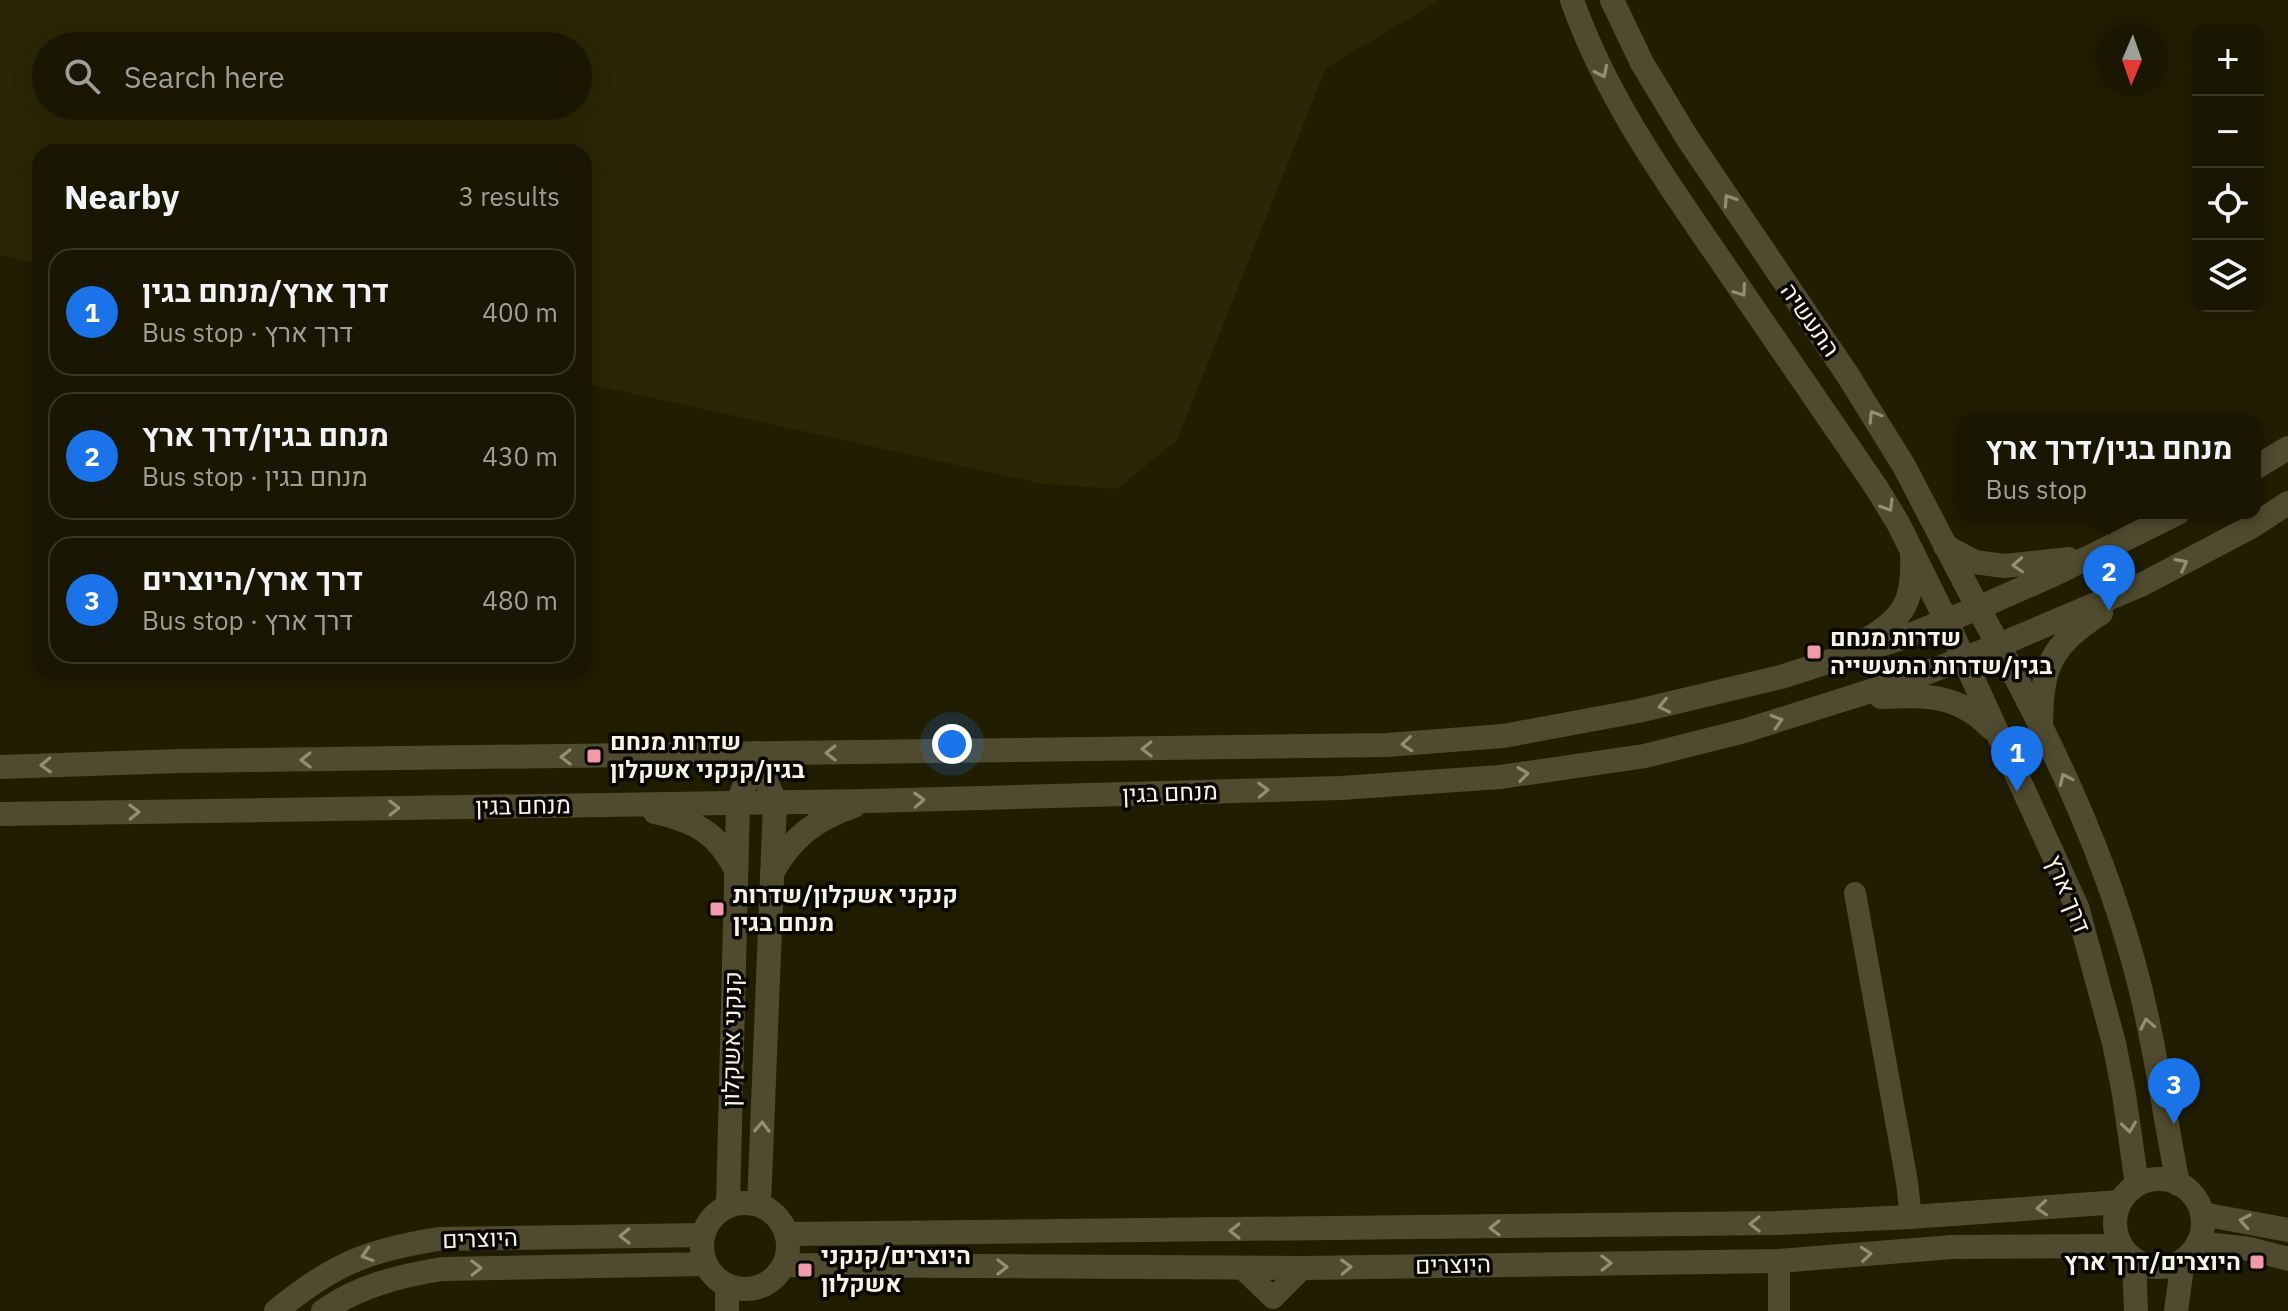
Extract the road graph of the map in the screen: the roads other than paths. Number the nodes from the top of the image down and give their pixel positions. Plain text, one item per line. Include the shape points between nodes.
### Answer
1 (1572, 0) edge
2 (1612, 0) edge
3 (2288, 448) edge
4 (2261, 464) edge
5 (2288, 503) edge
6 (2167, 519) edge
7 (2121, 543) junction
8 (1945, 546) junction
9 (1912, 551) junction
10 (2143, 584) junction
11 (1978, 608) junction
12 (1946, 620) junction
13 (1999, 645) junction
14 (1962, 660) junction
15 (1818, 666) junction
16 (1851, 698) junction
17 (2041, 726) junction
18 (1999, 736) junction
19 (756, 753) junction
20 (0, 767) edge
21 (869, 801) junction
22 (738, 803) junction
23 (775, 803) junction
24 (617, 805) junction
25 (0, 814) edge
26 (736, 870) junction
27 (772, 873) junction
28 (1855, 893) dead end
29 (2178, 1184) junction
30 (2128, 1194) junction
31 (759, 1205) junction
32 (728, 1206) junction
33 (2202, 1214) junction
34 (1911, 1217) junction
35 (2288, 1230) edge
36 (787, 1234) junction
37 (703, 1235) junction
38 (2190, 1252) junction
39 (2128, 1253) junction
40 (2288, 1259) edge
41 (1779, 1261) junction
42 (705, 1264) junction
43 (784, 1265) junction
44 (1303, 1268) junction
45 (1243, 1269) junction
46 (727, 1286) junction
47 (761, 1299) edge
48 (1273, 1305) edge
49 (276, 1311) edge
50 (323, 1311) edge
51 (727, 1311) edge
52 (1779, 1311) edge
53 (2136, 1311) edge
54 (2176, 1311) edge

1 -> 9 main road, התעשיה via 1612,93 1656,167 1876,487
8 -> 2 main road, התעשיה via 1847,374 1688,139
3 - 4 main road
10 -> 5 main road, מנחם בגין
6 - 7 main road, מנחם בגין
7 -> 8 main road via 2061,561 2004,566 1975,562
7 - 11 main road, מנחם בגין
8 - 11 main road, התעשיה
9 - 12 main road, התעשיה
9 - 15 main road via 1909,601 1894,620
10 - 13 main road, מנחם בגין
10 - 17 main road via 2059,646 2046,669
11 - 12 main road, מנחם בגין
11 - 13 main road, התעשיה
12 - 14 main road, דרך ארץ
12 - 15 main road, מנחם בגין
13 - 14 main road, מנחם בגין
13 - 17 main road, דרך ארץ
14 - 16 main road, מנחם בגין
14 - 18 main road, דרך ארץ
15 -> 19 main road, מנחם בגין via 1638,711 1503,736 1387,745
16 - 18 main road via 1940,698 1963,704
21 -> 16 main road, מנחם בגין via 1341,788 1500,777 1645,756
29 -> 17 main road, דרך ארץ via 2140,987 2112,894
18 -> 30 main road, דרך ארץ via 2077,907 2124,1094
19 -> 20 main road, מנחם בגין
19 - 22 main road, קנקני אשקלון
19 - 23 main road, קנקני אשקלון
21 - 23 main road, מנחם בגין
21 - 27 main road via 836,812 807,831 785,850
22 - 23 main road, מנחם בגין
22 - 24 main road, מנחם בגין
22 - 26 main road, קנקני אשקלון
23 - 27 main road, קנקני אשקלון
25 -> 24 main road, מנחם בגין
24 - 26 main road via 659,812 711,834
26 - 32 main road, קנקני אשקלון
31 -> 27 main road, קנקני אשקלון
28 - 34 street
29 - 30 main road via 2157,1179
29 - 33 main road via 2193,1196
30 -> 34 main road, היוצרים
30 - 39 main road via 2115,1224
31 - 32 main road
31 - 36 main road via 781,1222
32 - 37 main road via 714,1215
35 -> 33 main road
33 - 38 main road
34 -> 36 main road, היוצרים via 1433,1229
36 - 43 main road
37 - 42 main road
37 -> 49 main road, היוצרים via 439,1239 399,1245 354,1259 308,1284
38 - 39 main road via 2163,1267 2143,1264
38 - 40 main road via 2250,1249
38 - 54 main road
41 -> 39 main road, היוצרים via 1952,1247
39 - 53 main road
44 -> 41 main road, היוצרים
41 - 52 street
42 - 46 main road
50 -> 42 main road, היוצרים via 365,1287 442,1269
43 -> 45 main road, היוצרים
43 - 47 main road
44 - 45 main road, היוצרים
44 - 48 street
45 - 48 street
46 - 47 main road
46 - 51 main road

